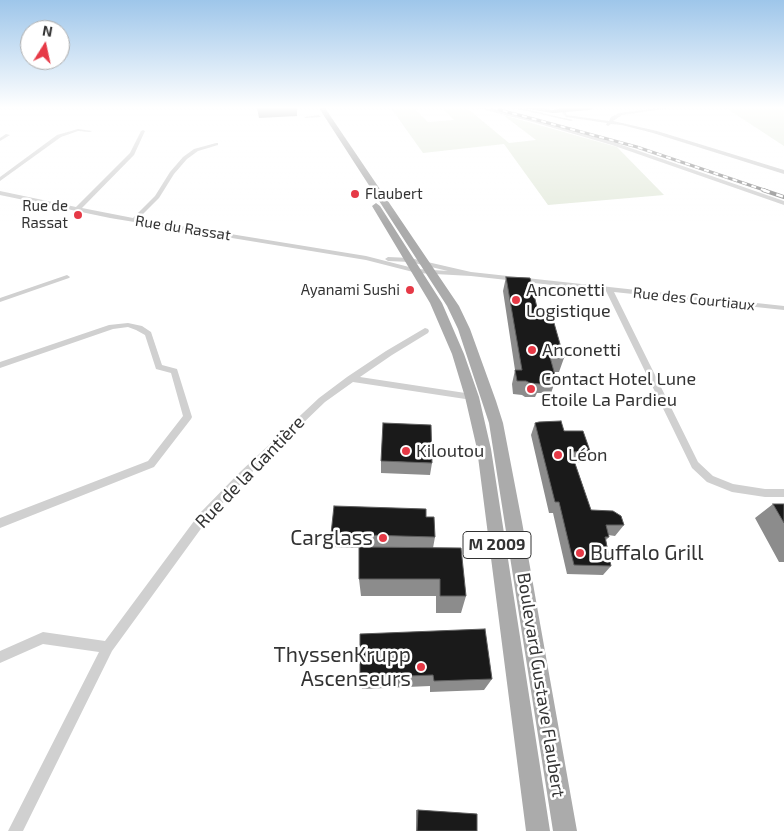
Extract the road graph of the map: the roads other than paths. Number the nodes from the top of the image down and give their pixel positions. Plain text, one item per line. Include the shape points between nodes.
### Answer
1 (44, 147) edge
2 (136, 147) edge
3 (207, 147) edge
4 (342, 147) edge
5 (345, 147) edge
6 (622, 147) edge
7 (702, 147) edge
8 (784, 172) edge
9 (0, 179) edge
10 (0, 194) edge
11 (784, 203) edge
12 (78, 209) junction
13 (134, 220) junction
14 (403, 248) junction
15 (366, 258) junction
16 (385, 259) junction
17 (430, 271) junction
18 (471, 274) junction
19 (67, 277) dead end
20 (609, 289) junction
21 (0, 300) edge
22 (784, 308) edge
23 (425, 331) dead end
24 (0, 366) edge
25 (350, 380) junction
26 (472, 397) junction
27 (784, 493) edge
28 (0, 523) edge
29 (108, 647) junction
30 (0, 657) edge
31 (15, 831) edge
32 (538, 831) edge
33 (565, 831) edge

1 - 9 street
2 - 12 street
3 - 13 street via 185,158 157,197
4 - 14 main road, Boulevard Gustave Flaubert / M 2009
5 - 17 main road, Boulevard Gustave Flaubert / M 2009
6 - 11 street
7 - 8 street
10 - 12 street, Rue du Rassat
12 - 13 street, Rue du Rassat
13 - 15 street, Rue du Rassat
14 - 16 street
14 - 17 main road, Boulevard Gustave Flaubert / M 2009
15 - 16 street, Rue du Rassat
15 - 17 street, Rue du Rassat
16 - 17 street, Rue du Rassat
17 - 18 street
17 - 18 street, Rue des Courtiaux
17 - 26 main road, Boulevard Gustave Flaubert / M 2009
17 - 33 main road, Boulevard Gustave Flaubert / M 2009 via 464,329 496,424
18 - 20 street, Rue des Courtiaux
19 - 21 street
20 - 22 street, Rue des Courtiaux
20 - 27 street via 695,465 710,479 732,488
23 - 25 street, Rue de la Gantière
24 - 28 street via 112,327 128,325 139,328 148,334 159,367 174,371 188,418 151,464
25 - 26 street
25 - 29 street, Rue de la Gantière via 322,400 204,516
26 - 32 main road, Boulevard Gustave Flaubert / M 2009 via 484,449
29 - 30 street via 43,638
29 - 31 street, Rue de la Gantière

